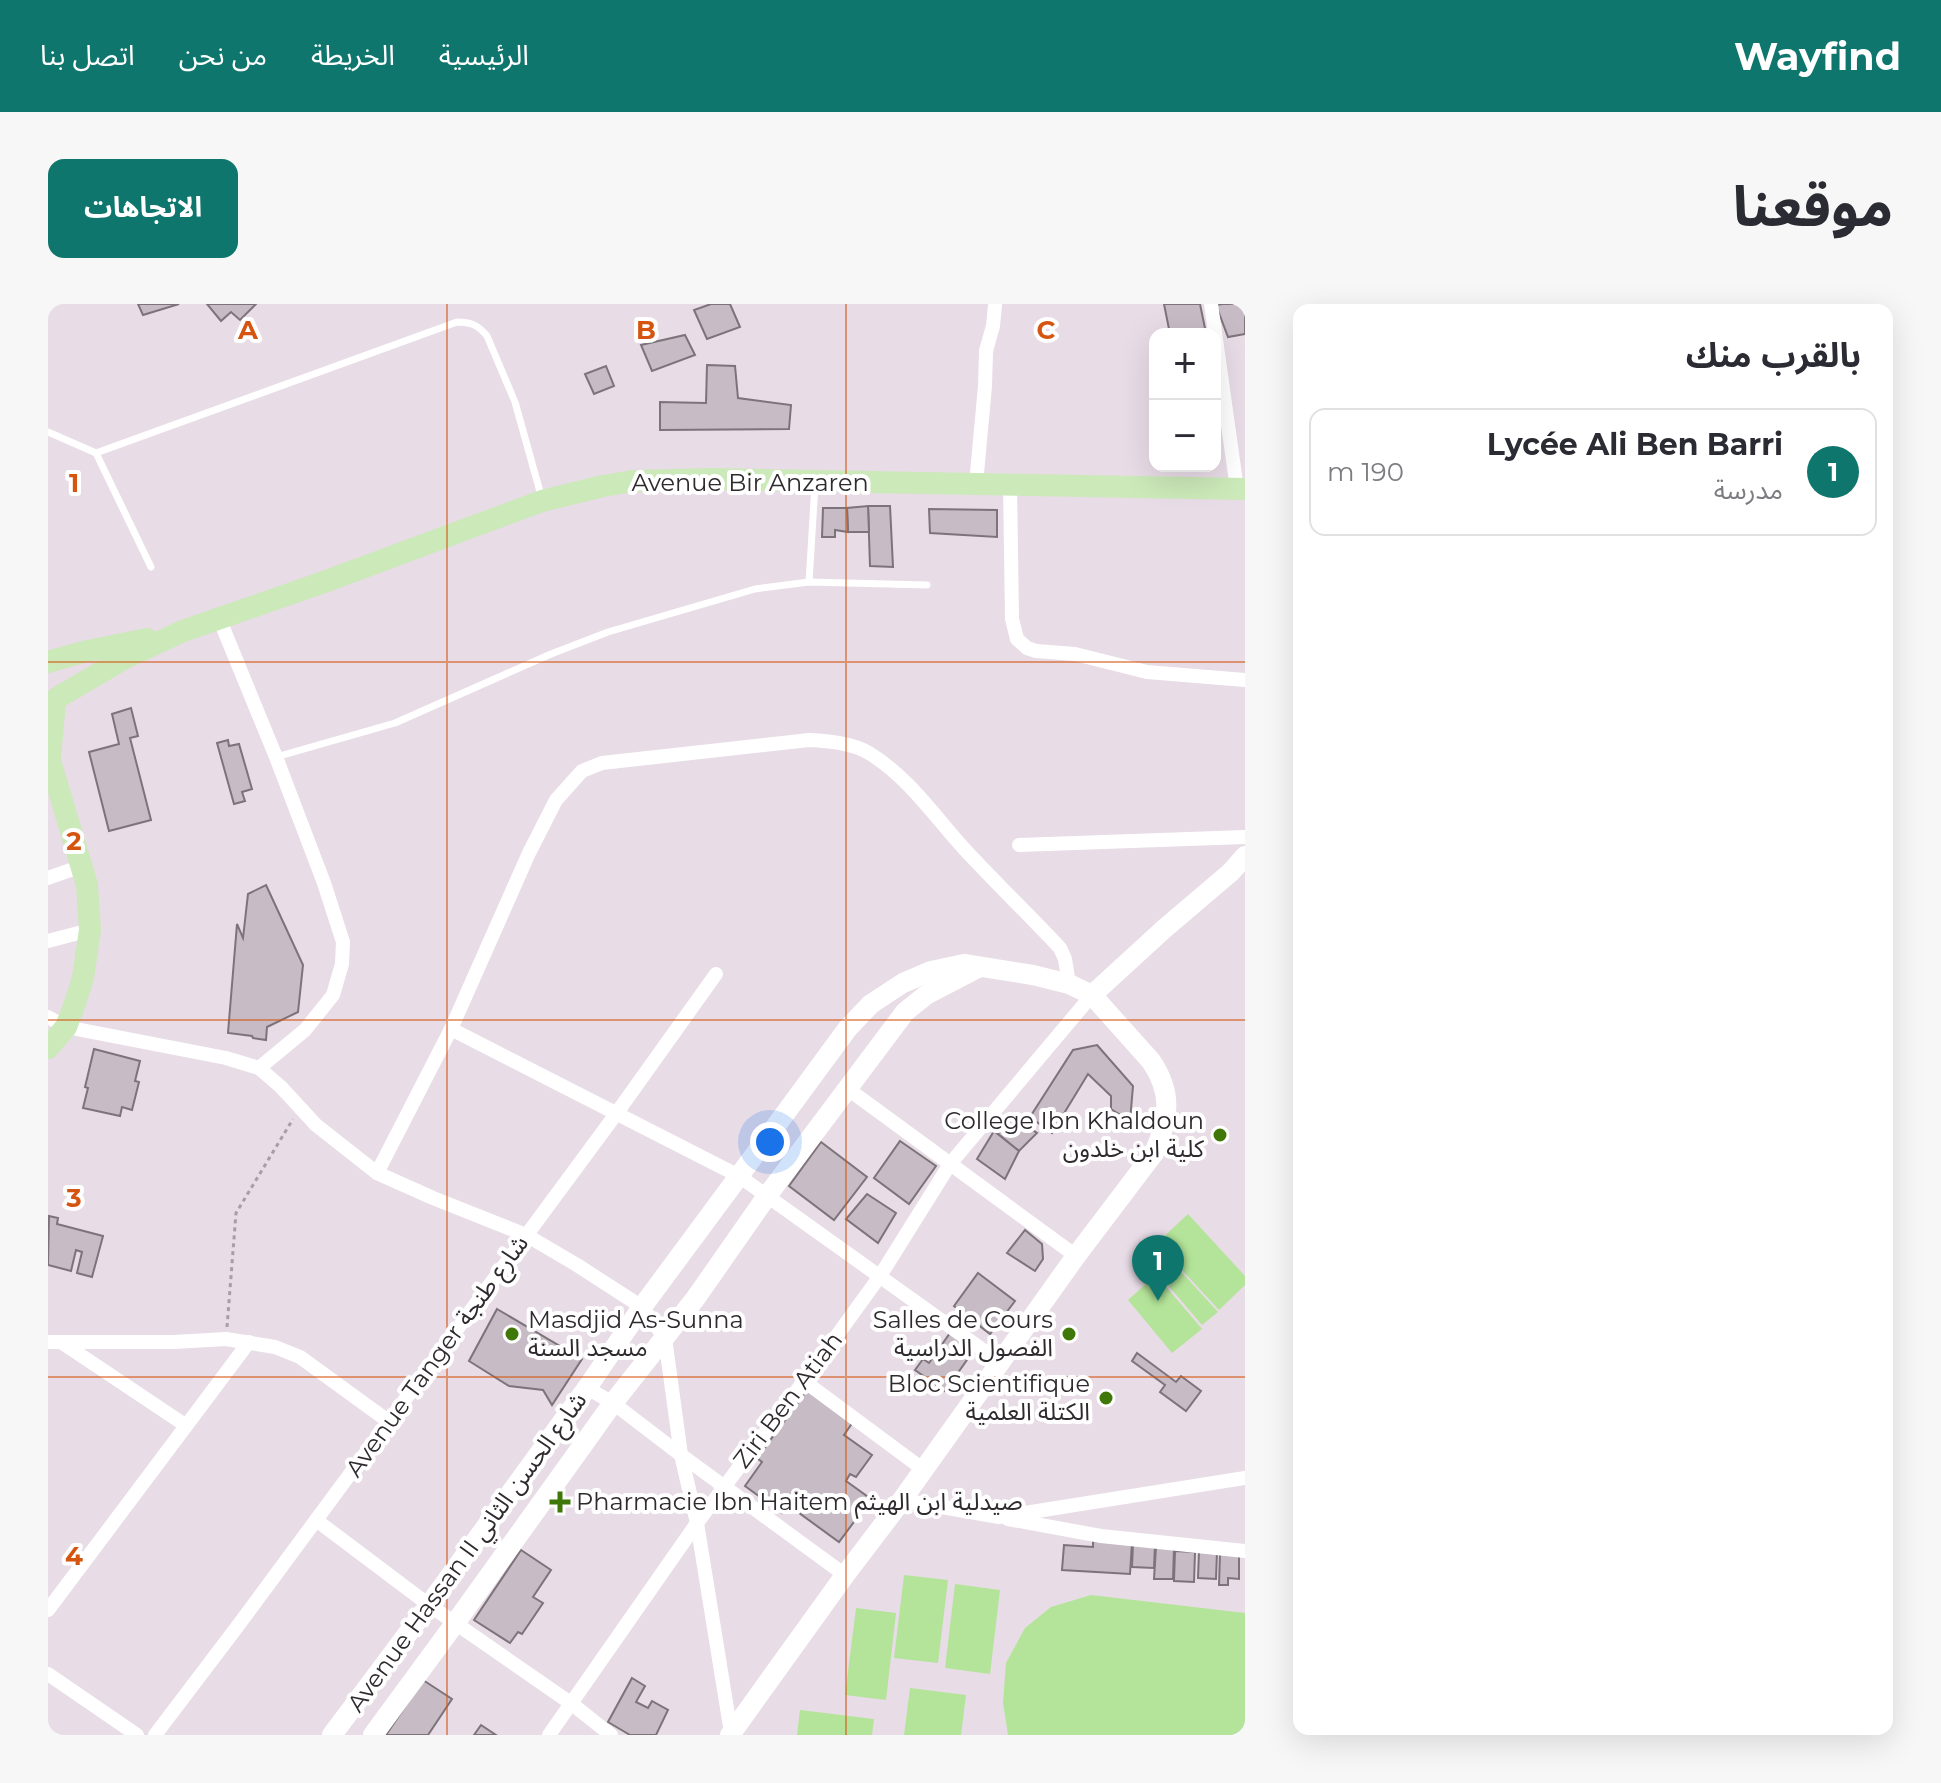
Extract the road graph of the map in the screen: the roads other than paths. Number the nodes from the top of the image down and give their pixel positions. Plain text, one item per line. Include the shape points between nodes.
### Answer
1 (1211, 304) edge
2 (995, 305) edge
3 (48, 432) edge
4 (96, 453) junction
5 (815, 481) junction
6 (976, 484) junction
7 (1010, 484) junction
8 (1241, 489) edge
9 (542, 501) junction
10 (151, 567) dead end
11 (809, 582) junction
12 (927, 585) dead end
13 (219, 618) junction
14 (183, 631) junction
15 (48, 662) edge
16 (1245, 680) edge
17 (53, 703) edge
18 (49, 755) edge
19 (276, 757) junction
20 (57, 812) edge
21 (1245, 837) edge
22 (1019, 845) dead end
23 (1245, 856) edge
24 (82, 866) junction
25 (48, 878) edge
26 (90, 930) junction
27 (48, 941) edge
28 (983, 965) junction
29 (716, 974) dead end
30 (1069, 984) junction
31 (1092, 995) junction
32 (57, 1022) edge
33 (451, 1029) junction
34 (48, 1048) edge
35 (259, 1068) junction
36 (848, 1089) junction
37 (616, 1114) junction
38 (950, 1164) junction
39 (377, 1173) junction
40 (739, 1176) junction
41 (767, 1196) junction
42 (526, 1235) junction
43 (1076, 1256) junction
44 (880, 1276) junction
45 (642, 1307) junction
46 (665, 1338) junction
47 (54, 1342) edge
48 (249, 1342) junction
49 (1001, 1363) junction
50 (804, 1381) junction
51 (587, 1388) junction
52 (613, 1403) junction
53 (388, 1421) junction
54 (185, 1425) junction
55 (681, 1455) junction
56 (924, 1470) junction
57 (1245, 1478) edge
58 (725, 1486) junction
59 (902, 1500) junction
60 (999, 1517) junction
61 (316, 1520) junction
62 (697, 1523) junction
63 (1245, 1551) edge
64 (845, 1575) junction
65 (429, 1605) junction
66 (48, 1610) edge
67 (456, 1622) junction
68 (48, 1674) edge
69 (572, 1704) junction
70 (731, 1734) edge
71 (137, 1735) edge
72 (155, 1735) edge
73 (332, 1735) edge
74 (373, 1735) edge
75 (549, 1735) edge
76 (611, 1735) edge

1 - 8 street
2 - 6 street via 986,351
3 - 4 lane
4 - 9 lane via 457,322 470,322 487,336 515,402
4 - 10 lane
5 - 6 main road, Avenue Bir Anzaren
5 - 9 main road, Avenue Bir Anzaren via 633,481
5 - 11 lane
6 - 7 main road, Avenue Bir Anzaren
7 - 8 main road, Avenue Bir Anzaren
7 - 16 street via 1012,619 1017,639 1027,648 1147,672
9 - 13 main road, Avenue Bir Anzaren
11 - 12 lane
11 - 19 lane via 755,589 608,632 395,723
13 - 14 main road, Avenue Bir Anzaren
13 - 19 street
14 - 15 main road, Avenue Bir Anzaren
14 - 17 main road, Avenue Bir Anzaren via 125,658
15 - 17 main road via 60,682
17 - 18 main road
18 - 20 main road
19 - 35 street via 328,894 343,942 342,964 333,995 305,1030
20 - 24 main road
21 - 22 street
23 - 31 street
24 - 25 street
24 - 26 main road
26 - 27 street
26 - 32 main road via 83,978
28 - 30 street, Avenue Hassan II شارع الحسن الثاني
28 - 36 street, Avenue Hassan II شارع الحسن الثاني via 905,1012
28 - 40 street, Avenue Hassan II شارع الحسن الثاني via 931,971 871,1004
29 - 37 street, Avenue Tanger شارع طنجة
30 - 31 street, Avenue Hassan II شارع الحسن الثاني
30 - 33 street via 1060,948 891,769 866,752 809,740 602,763 582,771 556,800 529,853
31 - 38 street, Ziri Ben Atiah
31 - 43 street via 1159,1072 1167,1105 1154,1153
32 - 34 main road
32 - 35 street
33 - 37 street
33 - 39 street
35 - 39 street via 327,1134
36 - 38 street
36 - 41 street, Avenue Hassan II شارع الحسن الثاني
37 - 40 street
37 - 42 street, Avenue Tanger شارع طنجة
38 - 43 street
38 - 44 street, Ziri Ben Atiah
39 - 42 street
40 - 41 street
40 - 45 street, Avenue Hassan II شارع الحسن الثاني
41 - 44 street
41 - 46 street, Avenue Hassan II شارع الحسن الثاني
42 - 45 street
42 - 53 street, Avenue Tanger شارع طنجة
43 - 49 street
44 - 49 street
44 - 50 street, Ziri Ben Atiah
45 - 46 street
45 - 51 street, Avenue Hassan II شارع الحسن الثاني
46 - 52 street, Avenue Hassan II شارع الحسن الثاني
46 - 55 street
47 - 48 street
47 - 54 street
48 - 53 street via 300,1357
48 - 54 street
49 - 56 street
50 - 56 street
50 - 58 street, Ziri Ben Atiah
51 - 52 street
51 - 65 street, Avenue Hassan II شارع الحسن الثاني
52 - 55 street
52 - 67 street, Avenue Hassan II شارع الحسن الثاني
53 - 61 street, Avenue Tanger شارع طنجة
54 - 66 street
55 - 58 street
55 - 62 street
56 - 59 street
57 - 60 street
58 - 62 street, Ziri Ben Atiah
58 - 64 street
59 - 60 street
59 - 64 street
60 - 63 street via 1101,1536
61 - 65 street
61 - 72 street, Avenue Tanger شارع طنجة
62 - 69 street, Ziri Ben Atiah
62 - 70 street
64 - 70 street
65 - 67 street
65 - 73 street, Avenue Hassan II شارع الحسن الثاني
67 - 69 street
67 - 74 street, Avenue Hassan II شارع الحسن الثاني
68 - 71 street
69 - 75 street, Ziri Ben Atiah
69 - 76 street

